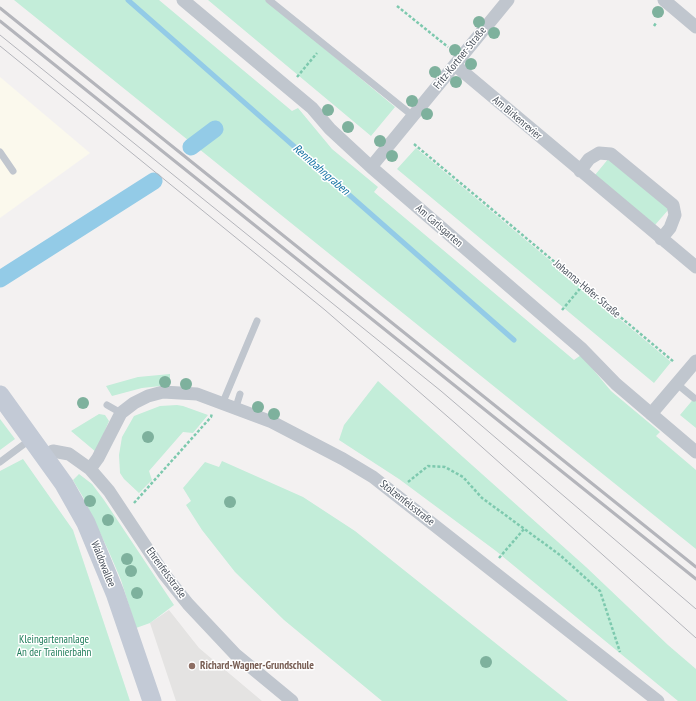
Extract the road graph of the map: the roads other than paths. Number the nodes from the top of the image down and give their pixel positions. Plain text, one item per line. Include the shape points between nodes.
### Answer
1 (183, 0) edge
2 (269, 0) edge
3 (508, 0) edge
4 (664, 0) edge
5 (696, 27) edge
6 (455, 65) junction
7 (412, 116) junction
8 (0, 152) edge
9 (371, 167) junction
10 (13, 171) dead end
11 (580, 171) junction
12 (661, 239) junction
13 (696, 267) edge
14 (257, 321) dead end
15 (695, 365) edge
16 (676, 384) junction
17 (240, 394) dead end
18 (0, 395) edge
19 (694, 398) dead end
20 (219, 401) junction
21 (107, 405) dead end
22 (236, 407) junction
23 (121, 413) junction
24 (651, 414) junction
25 (32, 439) junction
26 (696, 452) edge
27 (44, 456) junction
28 (0, 462) edge
29 (90, 469) junction
30 (152, 701) edge
31 (292, 701) edge
32 (658, 701) edge

1 - 9 street, Am Carlsgarten via 312,108 330,129
2 - 7 lane
3 - 6 street, Fritz-Kortner-Straße
4 - 5 street
6 - 7 street, Fritz-Kortner-Straße
6 - 11 street, Am Birkenrevier
7 - 9 street, Fritz-Kortner-Straße
8 - 10 lane
9 - 24 street, Am Carlsgarten via 587,353 616,384
11 - 12 street, Am Birkenrevier
11 - 12 street via 589,159 599,153 611,154 673,205 675,215 670,228
12 - 13 street, Am Birkenrevier
14 - 20 lane
15 - 16 street
16 - 19 lane
16 - 24 street
17 - 22 lane
18 - 25 street, Waldowallee
20 - 22 street, Stolzenfelsstraße
20 - 23 street, Stolzenfelsstraße via 190,392 163,392 148,396
21 - 23 lane
22 - 32 street, Stolzenfelsstraße via 308,439 373,476
23 - 29 street, Stolzenfelsstraße
24 - 26 street, Am Carlsgarten
25 - 27 street, Waldowallee
25 - 28 lane
27 - 29 street, Ehrenfelsstraße via 53,451 69,454
27 - 30 street, Waldowallee via 64,484 86,523 115,593
29 - 31 street, Ehrenfelsstraße via 109,491 164,574 188,604 235,654

